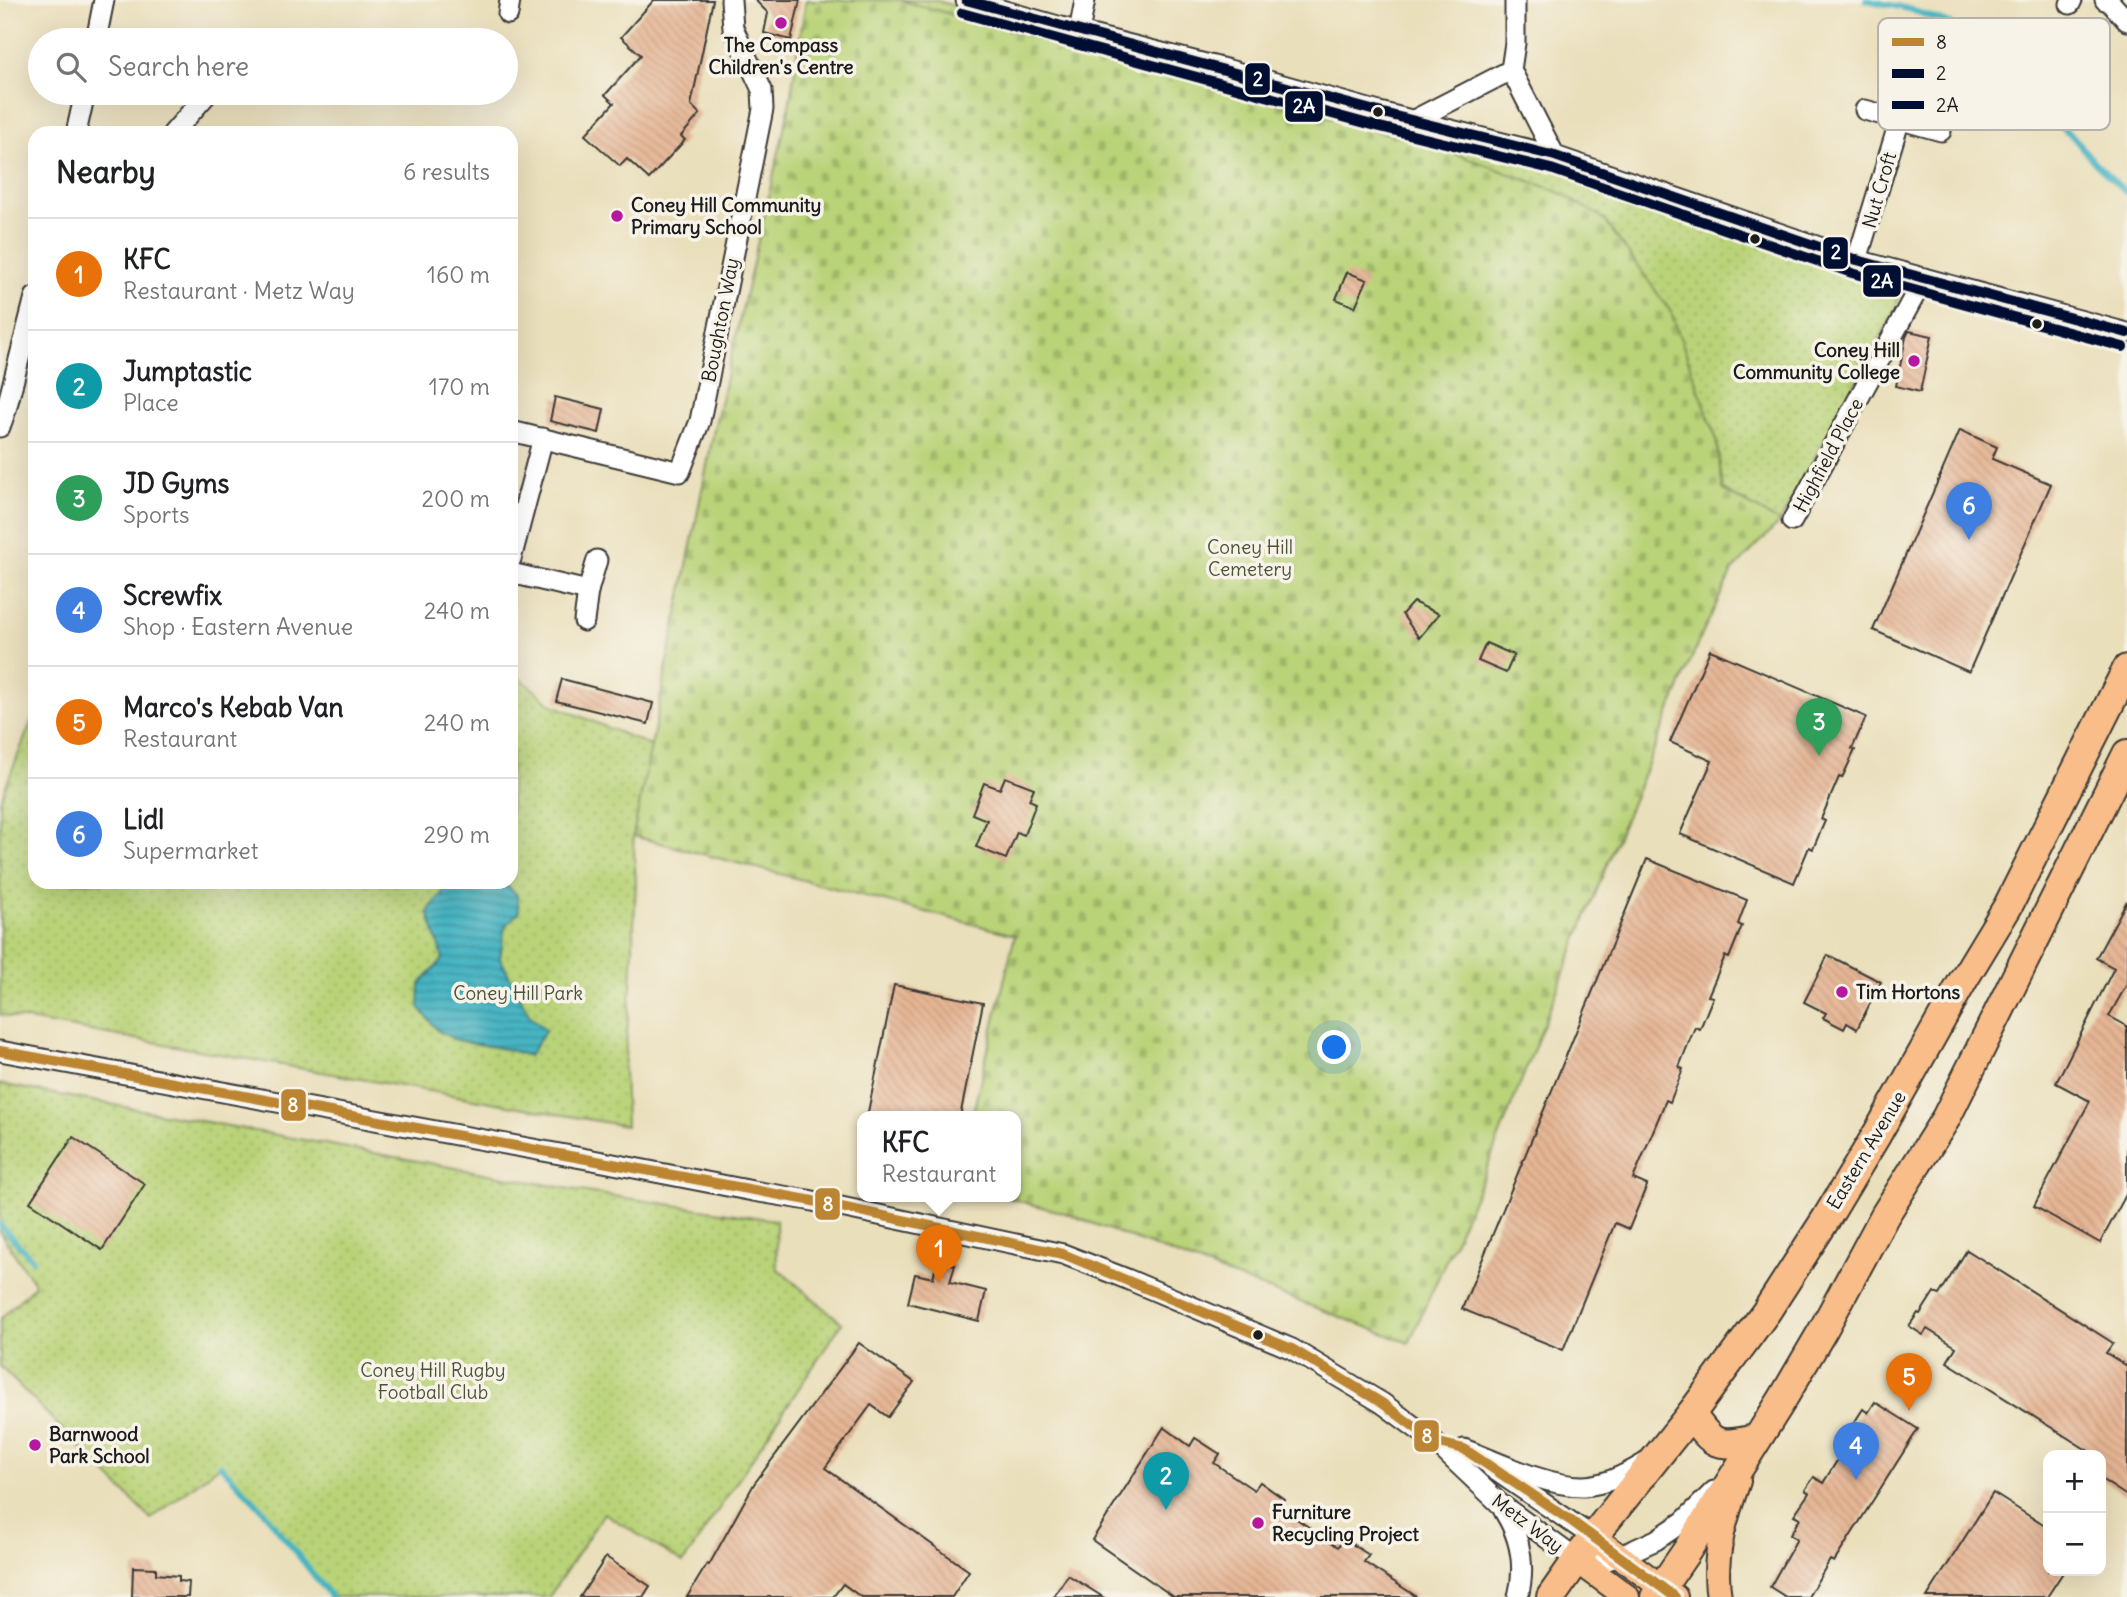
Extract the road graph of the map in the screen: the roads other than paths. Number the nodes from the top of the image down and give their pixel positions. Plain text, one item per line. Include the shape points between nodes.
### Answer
1 (104, 0) edge
2 (731, 0) edge
3 (966, 0) edge
4 (1085, 0) edge
5 (1515, 0) edge
6 (2105, 0) edge
7 (2127, 21) edge
8 (98, 28) edge
9 (1079, 32) junction
10 (1511, 70) junction
11 (82, 105) edge
12 (198, 105) edge
13 (1865, 110) dead end
14 (1878, 113) edge
15 (1414, 121) junction
16 (78, 126) edge
17 (179, 126) edge
18 (1896, 130) edge
19 (1938, 130) edge
20 (1941, 131) dead end
21 (1555, 156) junction
22 (1857, 260) junction
23 (1924, 278) junction
24 (28, 322) edge
25 (2127, 333) edge
26 (0, 427) edge
27 (518, 433) edge
28 (543, 438) junction
29 (1793, 521) dead end
30 (518, 533) edge
31 (597, 560) dead end
32 (518, 575) edge
33 (588, 591) junction
34 (584, 621) dead end
35 (2127, 669) edge
36 (2127, 754) edge
37 (0, 1051) edge
38 (1691, 1414) junction
39 (1434, 1442) junction
40 (1751, 1448) junction
41 (1464, 1449) junction
42 (1662, 1451) junction
43 (1499, 1503) junction
44 (1593, 1536) junction
45 (1621, 1556) junction
46 (1577, 1559) junction
47 (1664, 1593) edge
48 (1616, 1594) edge
49 (1518, 1597) edge
50 (1552, 1597) edge
51 (1719, 1597) edge

1 - 8 street
2 - 28 street, Boughton Way via 733,29 762,89 763,108 700,421 680,472
3 - 9 street
4 - 9 street
5 - 10 street
6 - 7 street
9 - 15 street
10 - 15 street
10 - 21 street
11 - 16 street
12 - 17 street
13 - 14 street
15 - 21 street
18 - 22 street, Nut Croft
19 - 20 street
21 - 22 street
22 - 23 street
23 - 25 street
23 - 29 street, Highfield Place
24 - 26 street
27 - 28 street, Boughton Way
28 - 30 street
31 - 33 street
32 - 33 street
33 - 34 street
35 - 38 highway, Eastern Avenue via 2008,906 1877,1134 1766,1312
36 - 40 highway via 1945,1118
37 - 39 street, Metz Way via 808,1200 1063,1254 1292,1349 1382,1403
38 - 40 highway via 1717,1443
38 - 42 highway, Eastern Avenue
39 - 41 street, Metz Way
39 - 43 street, Metz Way
40 - 45 street via 1684,1521
40 - 47 highway
40 - 51 main road via 1719,1546
41 - 42 street via 1549,1481 1584,1486 1626,1475
41 - 44 street, Metz Way
42 - 44 highway, Eastern Avenue
43 - 46 street, Metz Way
43 - 49 street via 1520,1544
44 - 45 main road, Metz Way
44 - 46 highway, Eastern Avenue
45 - 46 street via 1603,1561
45 - 47 main road, Metz Way
46 - 48 main road, Metz Way
46 - 50 highway, Eastern Avenue
47 - 48 main road via 1633,1586

